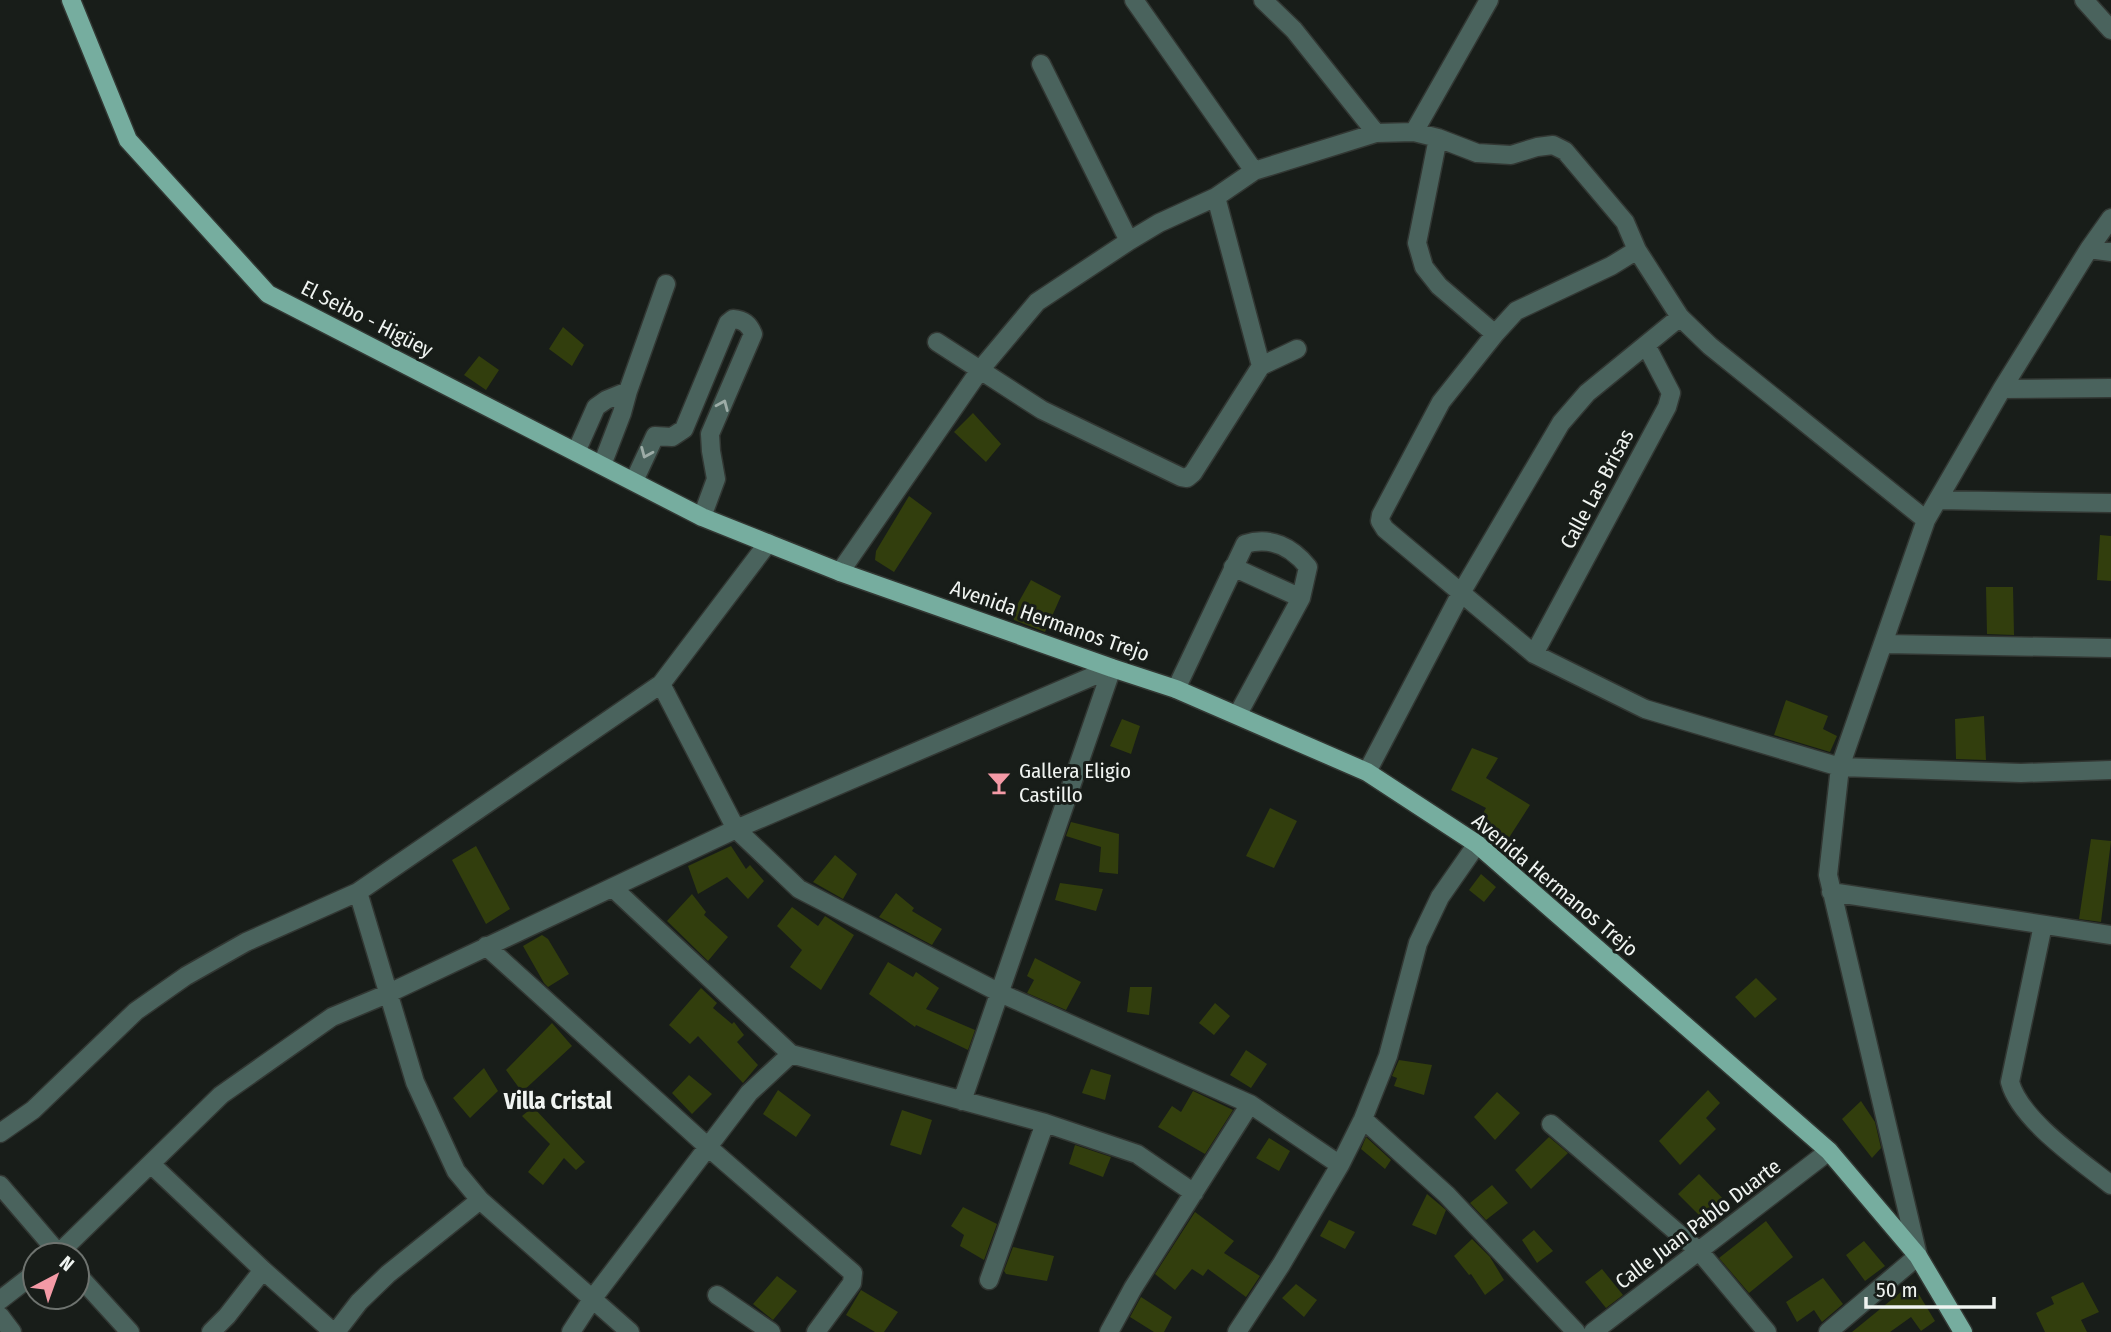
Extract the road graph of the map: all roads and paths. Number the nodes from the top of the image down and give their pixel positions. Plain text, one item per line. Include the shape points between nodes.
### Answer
1 (71, 0) edge
2 (1263, 0) edge
3 (1489, 0) edge
4 (2084, 0) edge
5 (1134, 1) edge
6 (2111, 30) edge
7 (1041, 64) dead end
8 (1413, 132) junction
9 (1376, 133) junction
10 (1438, 138) junction
11 (1254, 171) junction
12 (1216, 197) junction
13 (2111, 218) edge
14 (1129, 241) junction
15 (2089, 248) junction
16 (1637, 250) junction
17 (2111, 252) edge
18 (666, 284) dead end
19 (1680, 317) junction
20 (1494, 334) junction
21 (937, 342) dead end
22 (1646, 345) junction
23 (1297, 349) dead end
24 (1261, 366) junction
25 (979, 370) junction
26 (2111, 388) edge
27 (2002, 389) junction
28 (628, 391) junction
29 (688, 420) junction
30 (710, 434) junction
31 (576, 452) junction
32 (602, 465) junction
33 (634, 481) junction
34 (1938, 500) junction
35 (2111, 503) edge
36 (702, 517) junction
37 (1926, 520) junction
38 (768, 543) junction
39 (1233, 567) junction
40 (840, 572) junction
41 (1461, 593) junction
42 (1301, 598) junction
43 (1885, 644) junction
44 (2111, 648) edge
45 (1534, 654) junction
46 (1112, 668) junction
47 (662, 684) junction
48 (1176, 689) junction
49 (1238, 714) junction
50 (1840, 768) junction
51 (2111, 771) edge
52 (1367, 772) junction
53 (736, 829) junction
54 (1477, 844) junction
55 (613, 888) junction
56 (358, 892) junction
57 (1831, 892) junction
58 (2043, 925) junction
59 (2111, 935) edge
60 (486, 946) junction
61 (1000, 993) junction
62 (387, 994) junction
63 (791, 1054) junction
64 (962, 1101) junction
65 (1250, 1104) junction
66 (1363, 1119) junction
67 (1045, 1123) junction
68 (1551, 1124) dead end
69 (0, 1133) edge
70 (708, 1147) junction
71 (1829, 1152) junction
72 (1340, 1164) junction
73 (152, 1165) junction
74 (0, 1185) edge
75 (2111, 1185) edge
76 (1194, 1193) junction
77 (480, 1200) junction
78 (47, 1241) edge
79 (73, 1241) edge
80 (1700, 1252) junction
81 (1919, 1256) junction
82 (263, 1270) junction
83 (989, 1280) dead end
84 (21, 1283) edge
85 (91, 1289) edge
86 (717, 1295) dead end
87 (593, 1298) junction
88 (0, 1300) edge
89 (0, 1316) edge
90 (12, 1332) edge
91 (130, 1332) edge
92 (211, 1332) edge
93 (335, 1332) edge
94 (571, 1332) edge
95 (630, 1332) edge
96 (771, 1332) edge
97 (816, 1332) edge
98 (1109, 1332) edge
99 (1237, 1332) edge
100 (1576, 1332) edge
101 (1593, 1332) edge
102 (1767, 1332) edge
103 (1828, 1332) edge
104 (1963, 1332) edge

1 - 31 main road, El Seibo - Higüey via 128,139 268,294
2 - 9 street via 1294,30
3 - 8 street
4 - 6 street
5 - 11 street
7 - 14 street
8 - 9 street
8 - 10 street
9 - 11 street
10 - 16 street via 1477,153 1511,155 1552,145 1565,151 1625,222
10 - 20 street via 1418,243 1424,267
11 - 12 street
12 - 14 street
12 - 24 street
13 - 15 street
14 - 25 street via 1037,302
15 - 17 street
15 - 27 street
16 - 19 street
16 - 20 street via 1516,312
18 - 28 street
19 - 22 street
19 - 37 street
20 - 41 street via 1441,402 1380,522
21 - 25 street
22 - 41 street via 1587,393 1561,423
22 - 45 street, Calle Las Brisas via 1671,393 1667,407
23 - 24 street
24 - 25 street via 1188,478 1042,410
25 - 40 street
26 - 27 street
27 - 34 street
28 - 31 street via 596,407
28 - 32 street
29 - 30 street
30 -> 29 street via 753,334 741,320 733,318 728,323
29 -> 33 street via 672,437 655,436
30 - 36 street via 716,479
31 - 32 main road, El Seibo - Higüey
32 - 33 main road, El Seibo - Higüey
33 - 36 main road, El Seibo - Higüey
34 - 35 street
34 - 37 street
36 - 38 main road, El Seibo - Higüey
37 - 43 street
38 - 40 main road, Avenida Hermanos Trejo
38 - 47 street
39 - 42 street
39 - 42 street via 1245,544 1259,540 1294,550 1308,567
39 - 48 street
40 - 46 main road, Avenida Hermanos Trejo
41 - 45 street
41 - 52 street
42 - 49 street
43 - 44 street
43 - 50 street
45 - 50 street via 1645,709
46 - 48 main road, Avenida Hermanos Trejo
46 - 53 street
46 - 61 street
47 - 53 street
47 - 56 street
48 - 49 main road, Avenida Hermanos Trejo
49 - 52 main road, Avenida Hermanos Trejo
50 - 51 street
50 - 57 street via 1828,875
52 - 54 main road, Avenida Hermanos Trejo
53 - 55 street
53 - 61 street via 799,889
54 - 66 street via 1440,897 1418,943 1388,1056
54 - 71 main road, Avenida Hermanos Trejo
55 - 60 street
55 - 63 street
56 - 62 street
56 - 69 street via 246,942 186,976 136,1011 33,1110
57 - 58 street
57 - 81 street
58 - 59 street
58 - 75 street via 2010,1082 2020,1105
60 - 62 street
60 - 70 street
61 - 64 street
61 - 65 street
62 - 73 street via 332,1017 221,1095
62 - 77 street via 415,1082 456,1171
63 - 64 street
63 - 70 street via 749,1093
64 - 67 street
65 - 72 street
65 - 76 street
66 - 72 street
66 - 100 street via 1447,1195
67 - 76 street via 1137,1154
67 - 83 street
68 - 80 street
70 - 87 street
70 - 97 street via 853,1273 852,1283
71 - 80 street, Calle Juan Pablo Duarte
71 - 81 main road, Avenida Hermanos Trejo
72 - 99 street
73 - 79 street
73 - 82 street
74 - 78 street
76 - 98 street
77 - 87 street
77 - 93 street via 388,1274
80 - 101 street, Calle Juan Pablo Duarte
80 - 102 street
81 - 103 street
81 - 104 main road, Avenida Hermanos Trejo
82 - 92 street
82 - 93 street
84 - 88 street
85 - 91 street
86 - 96 street
87 - 94 street
87 - 95 street
89 - 90 street

